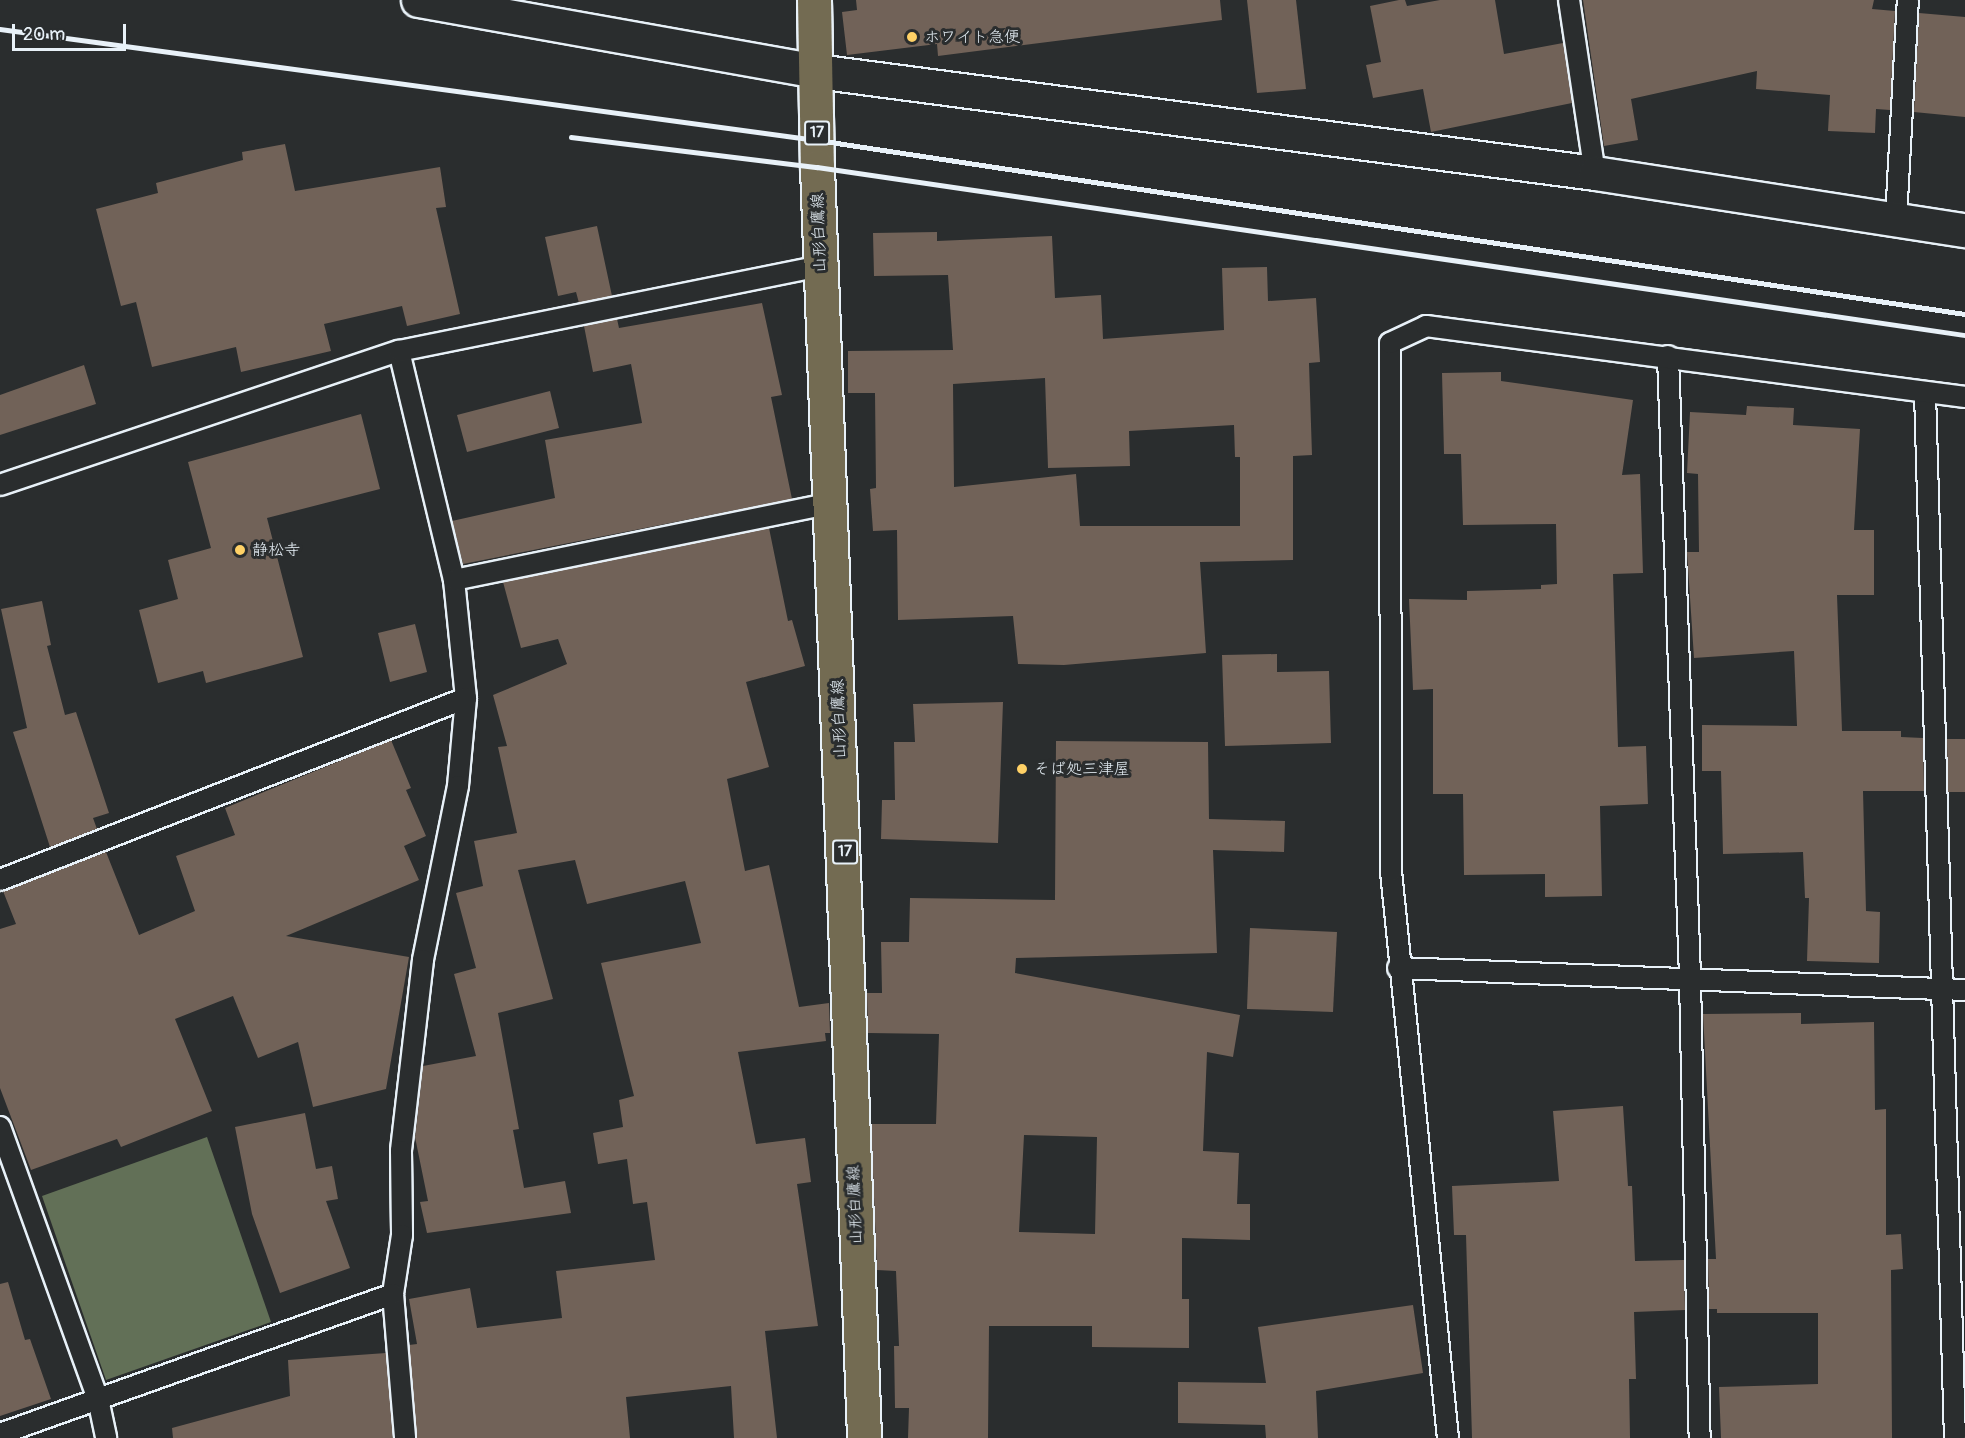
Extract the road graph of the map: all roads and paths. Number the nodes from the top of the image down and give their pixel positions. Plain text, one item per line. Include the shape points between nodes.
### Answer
1 (814, 0) edge
2 (1569, 0) edge
3 (1908, 0) edge
4 (435, 2) edge
5 (816, 71) junction
6 (1594, 172) junction
7 (1896, 219) junction
8 (1965, 230) edge
9 (820, 266) junction
10 (399, 351) junction
11 (1668, 356) junction
12 (1925, 392) junction
13 (1965, 397) edge
14 (0, 485) edge
15 (829, 504) junction
16 (454, 580) junction
17 (466, 698) junction
18 (0, 880) edge
19 (1398, 968) junction
20 (1690, 978) junction
21 (1944, 989) junction
22 (1965, 990) edge
23 (0, 1127) edge
24 (393, 1294) junction
25 (98, 1399) junction
26 (0, 1434) edge
27 (106, 1438) edge
28 (405, 1438) edge
29 (864, 1438) edge
30 (1448, 1438) edge
31 (1700, 1438) edge
32 (1955, 1438) edge

1 - 5 main road, 山形白鷹線 / 17
2 - 6 lane
3 - 7 lane
4 - 5 street
5 - 6 street
5 - 9 main road, 山形白鷹線 / 17
6 - 7 street
7 - 8 street
9 - 10 lane
9 - 15 main road, 山形白鷹線 / 17
10 - 14 lane
10 - 16 lane
11 - 12 lane
11 - 19 lane via 1426,326 1390,343 1387,429 1391,871
11 - 20 lane
12 - 13 lane
12 - 21 lane
15 - 16 lane
15 - 29 main road, 山形白鷹線 / 17
16 - 17 lane
17 - 18 lane
17 - 24 lane via 458,786 423,960 401,1151 402,1235
19 - 20 lane
19 - 30 lane
20 - 21 lane
20 - 31 lane
21 - 22 lane
21 - 32 lane
23 - 25 lane
24 - 25 lane
24 - 28 lane
25 - 26 lane
25 - 27 lane

